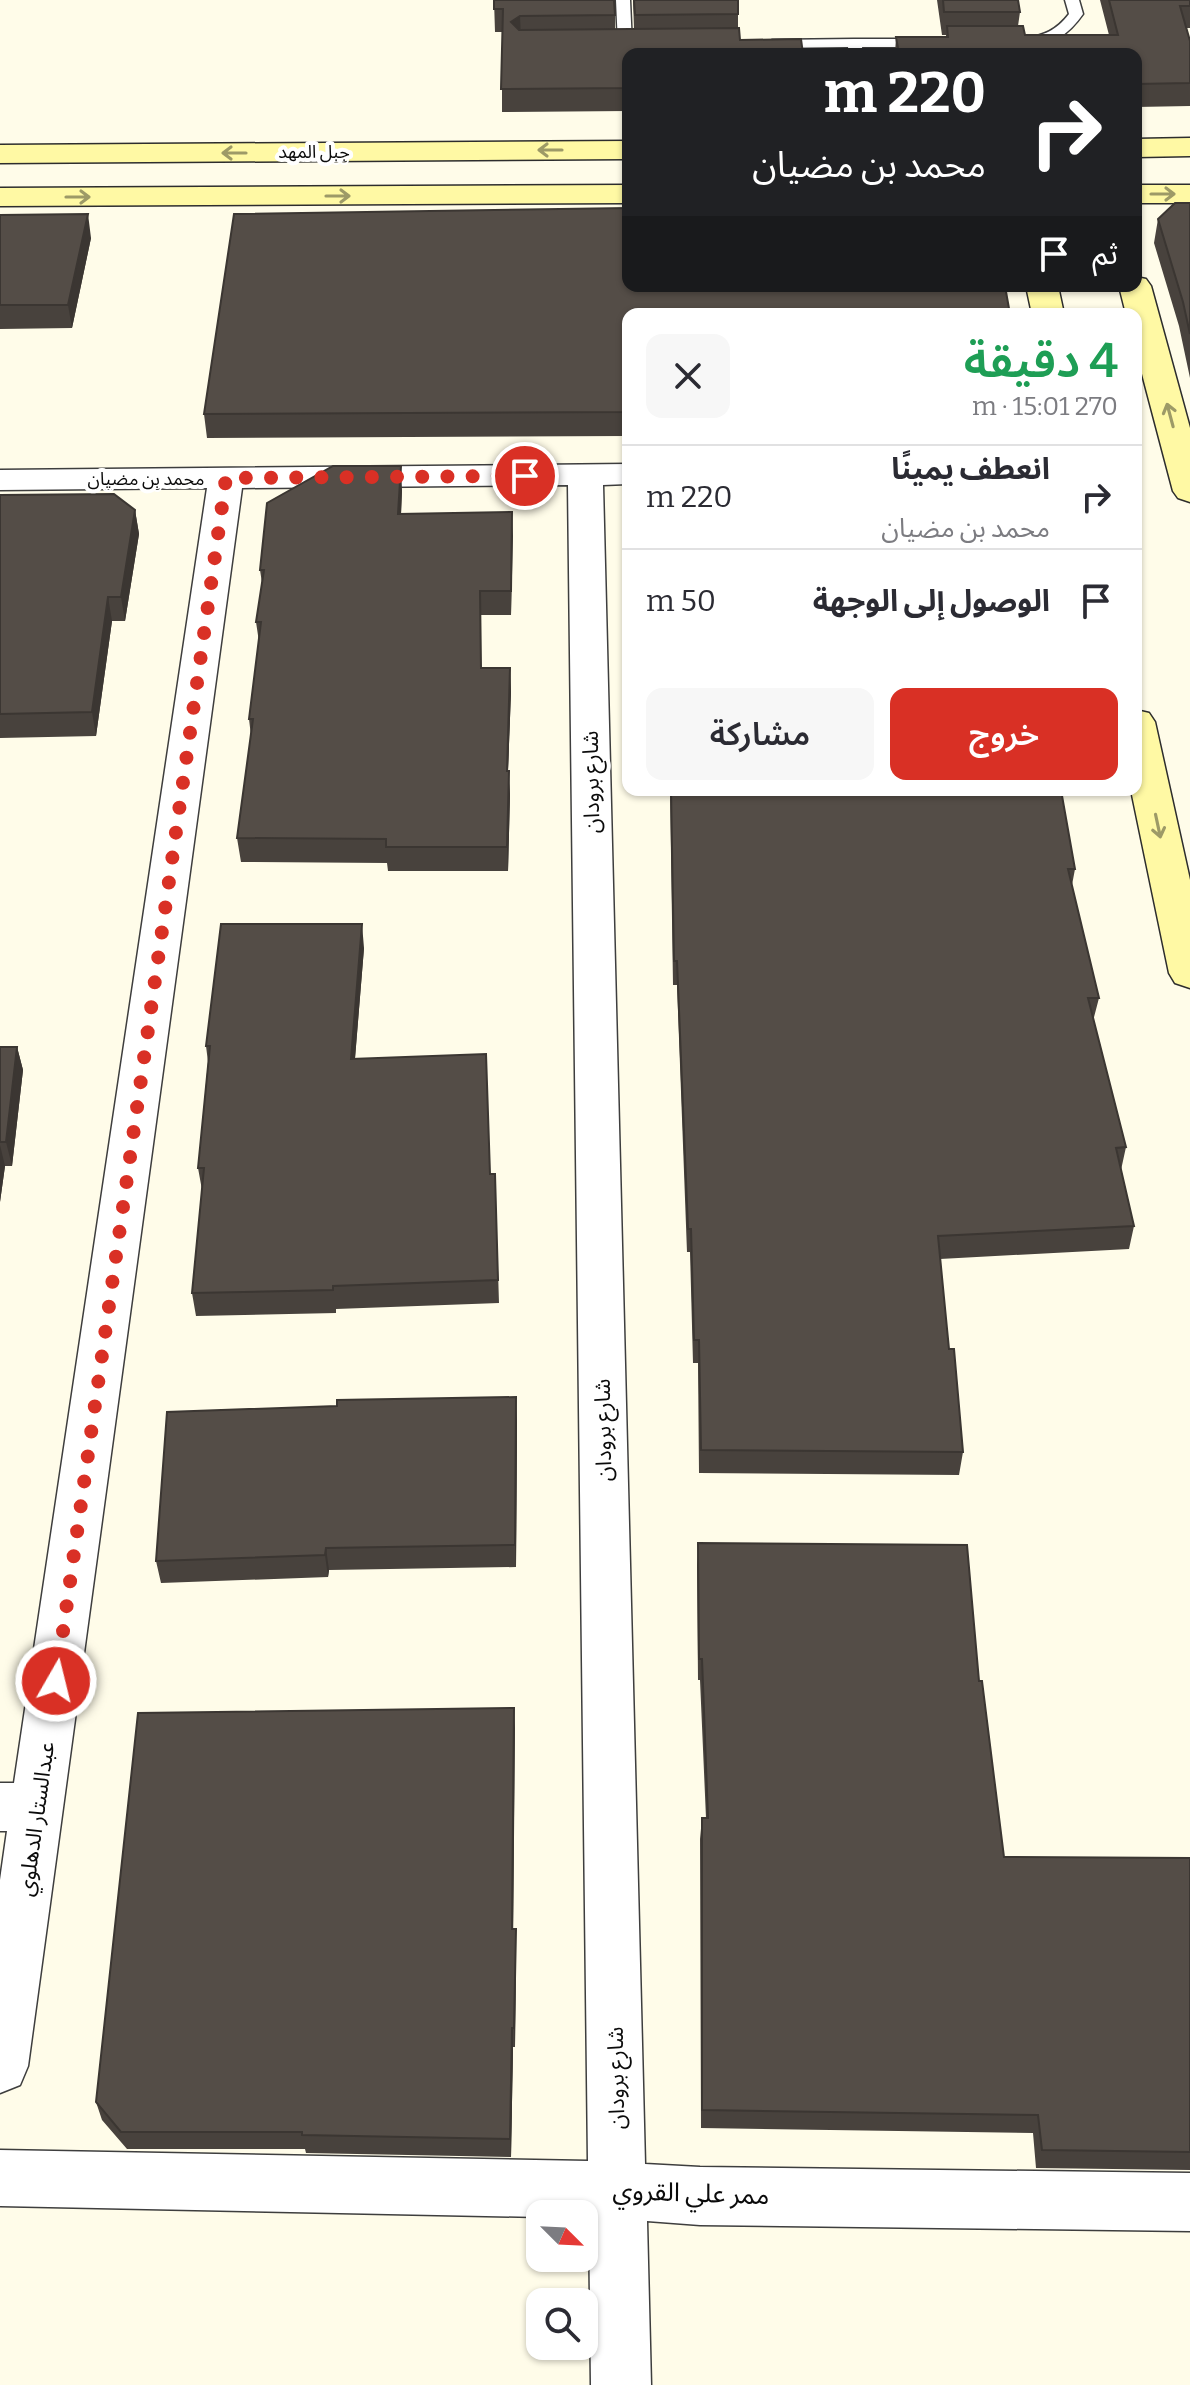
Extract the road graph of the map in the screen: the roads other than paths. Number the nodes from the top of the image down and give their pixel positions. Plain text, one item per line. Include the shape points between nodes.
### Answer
1 (623, 0) edge
2 (1072, 0) edge
3 (950, 42) edge
4 (1013, 42) edge
5 (762, 44) edge
6 (625, 45) edge
7 (836, 48) edge
8 (869, 48) edge
9 (1190, 147) edge
10 (1142, 148) edge
11 (622, 150) edge
12 (0, 154) edge
13 (622, 194) edge
14 (1142, 194) edge
15 (1190, 194) edge
16 (0, 197) edge
17 (1142, 310) edge
18 (1188, 470) edge
19 (607, 475) edge
20 (226, 478) junction
21 (0, 480) edge
22 (1142, 750) edge
23 (1190, 973) edge
24 (19, 1807) edge
25 (0, 2066) edge
26 (0, 2178) edge
27 (618, 2190) junction
28 (1190, 2202) edge
29 (621, 2385) edge

1 - 6 lane
2 - 4 lane via 1076,14 1068,27 1045,41
3 - 8 lane
5 - 7 lane
9 - 10 street
11 -> 12 street, جبل المهد
16 -> 13 street, جبل المهد
14 -> 15 street
18 -> 17 street
19 - 20 street, محمد بن مضيان
19 - 27 street, شارع برودان
20 - 21 street, محمد بن مضيان
20 - 24 street, عبدالستار الدهلوي
22 -> 23 street
24 - 25 street, عبدالستار الدهلوي
26 - 27 street, ممر علي القروي
27 - 28 street, ممر علي القروي via 700,2196
27 - 29 street, شارع برودان

